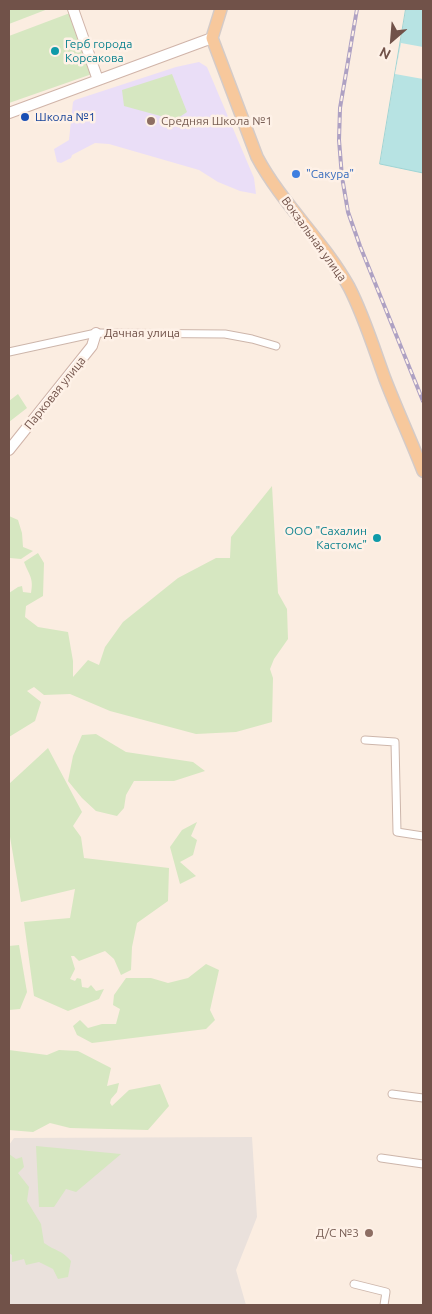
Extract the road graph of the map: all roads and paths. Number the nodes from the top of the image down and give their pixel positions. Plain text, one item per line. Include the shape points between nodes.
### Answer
1 (73, 9) edge
2 (221, 9) edge
3 (212, 38) junction
4 (98, 80) junction
5 (9, 113) edge
6 (96, 333) junction
7 (276, 346) dead end
8 (9, 352) edge
9 (9, 450) edge
10 (423, 471) edge
11 (365, 740) dead end
12 (423, 836) edge
13 (392, 1094) dead end
14 (423, 1098) edge
15 (382, 1158) dead end
16 (423, 1164) edge
17 (354, 1284) dead end
18 (384, 1305) edge

1 - 4 main road
2 - 3 main road
3 - 4 main road
3 - 10 main road, Вокзальная улица via 265,172 350,288
4 - 5 main road
6 - 7 street, Дачная улица via 225,334
6 - 8 street, Дачная улица
6 - 9 main road, Парковая улица via 96,340 89,350
11 - 12 street via 395,742 397,832
13 - 14 street
15 - 16 street
17 - 18 street via 386,1292

